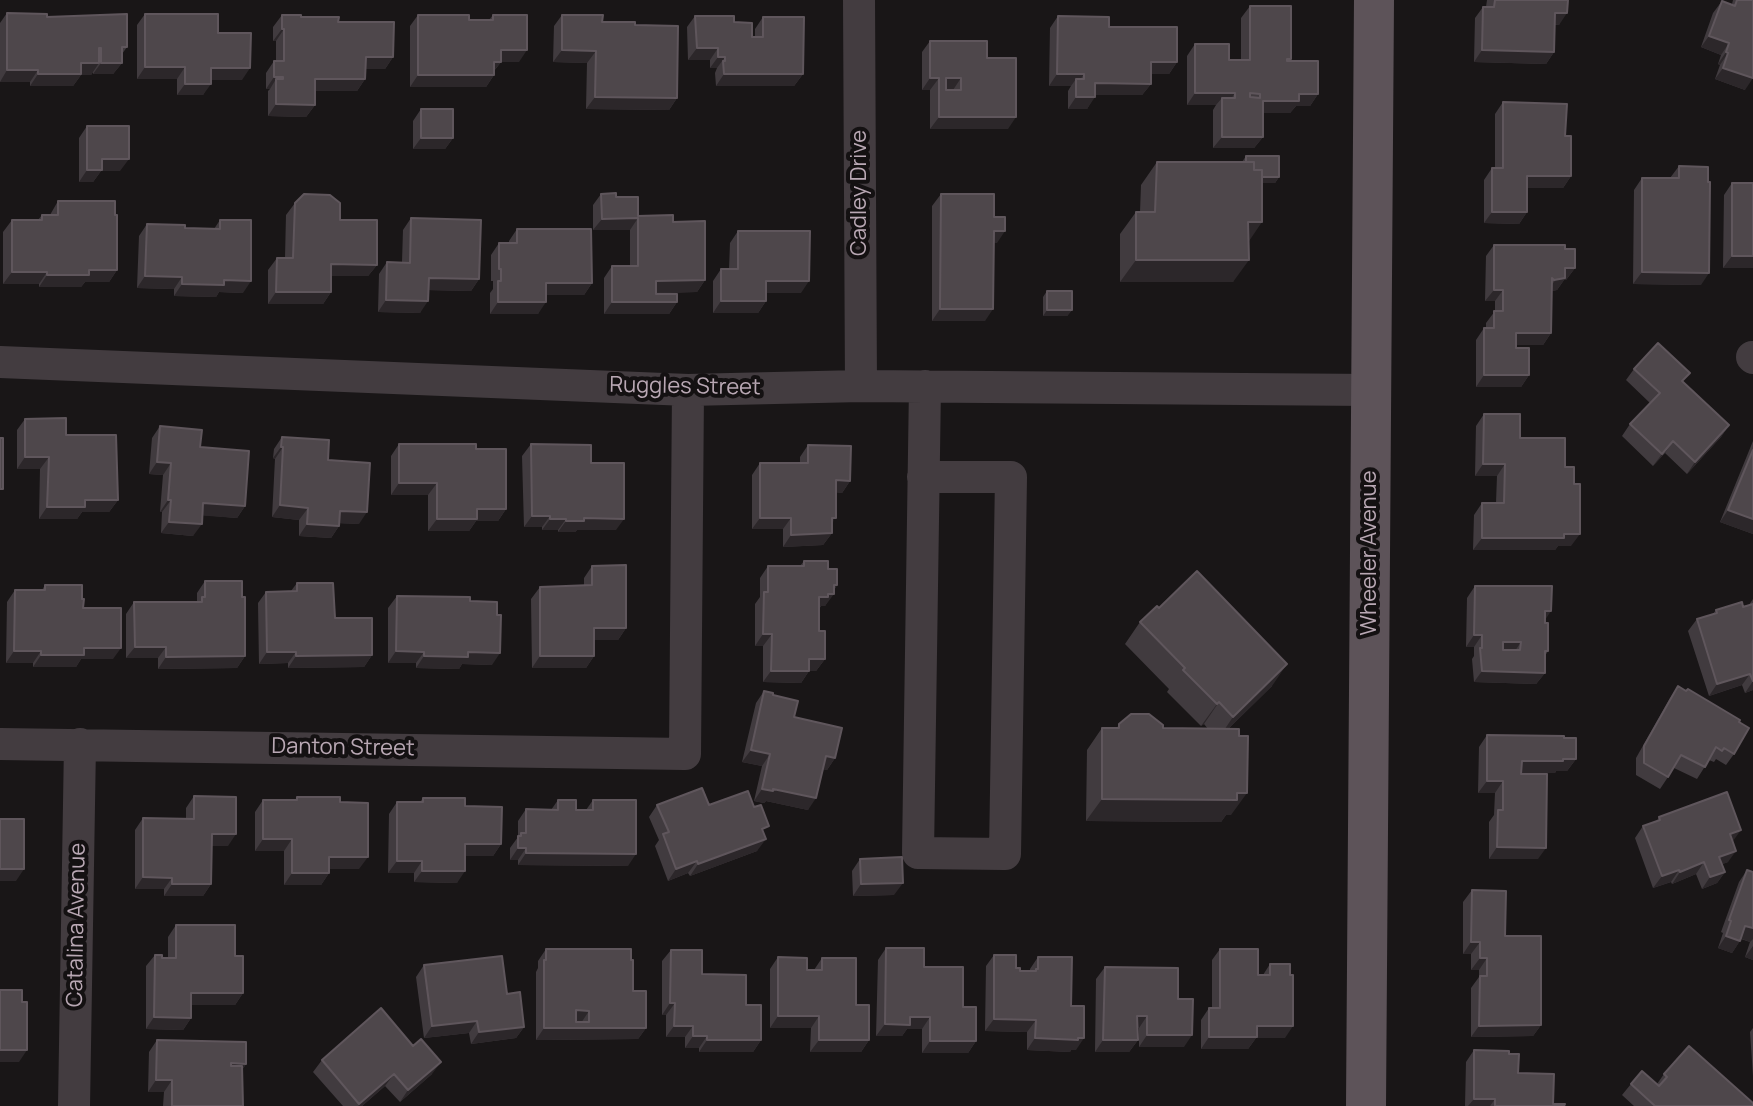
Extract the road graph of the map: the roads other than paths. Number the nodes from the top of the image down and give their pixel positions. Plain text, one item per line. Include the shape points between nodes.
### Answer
1 (859, 0) edge
2 (1374, 0) edge
3 (0, 362) edge
4 (861, 386) junction
5 (925, 386) junction
6 (688, 390) junction
7 (1371, 390) junction
8 (923, 477) junction
9 (0, 744) edge
10 (80, 744) junction
11 (74, 1106) edge
12 (1366, 1106) edge

1 - 4 street, Cadley Drive
2 - 7 main road, Wheeler Avenue
3 - 6 street, Ruggles Street
4 - 5 street, Ruggles Street
4 - 6 street, Ruggles Street
5 - 7 street, Ruggles Street
5 - 8 street
6 - 10 street, Danton Street via 685,754
7 - 12 main road, Wheeler Avenue
8 - 8 street via 918,853 1005,854 1011,477
9 - 10 street, Danton Street
10 - 11 street, Catalina Avenue

